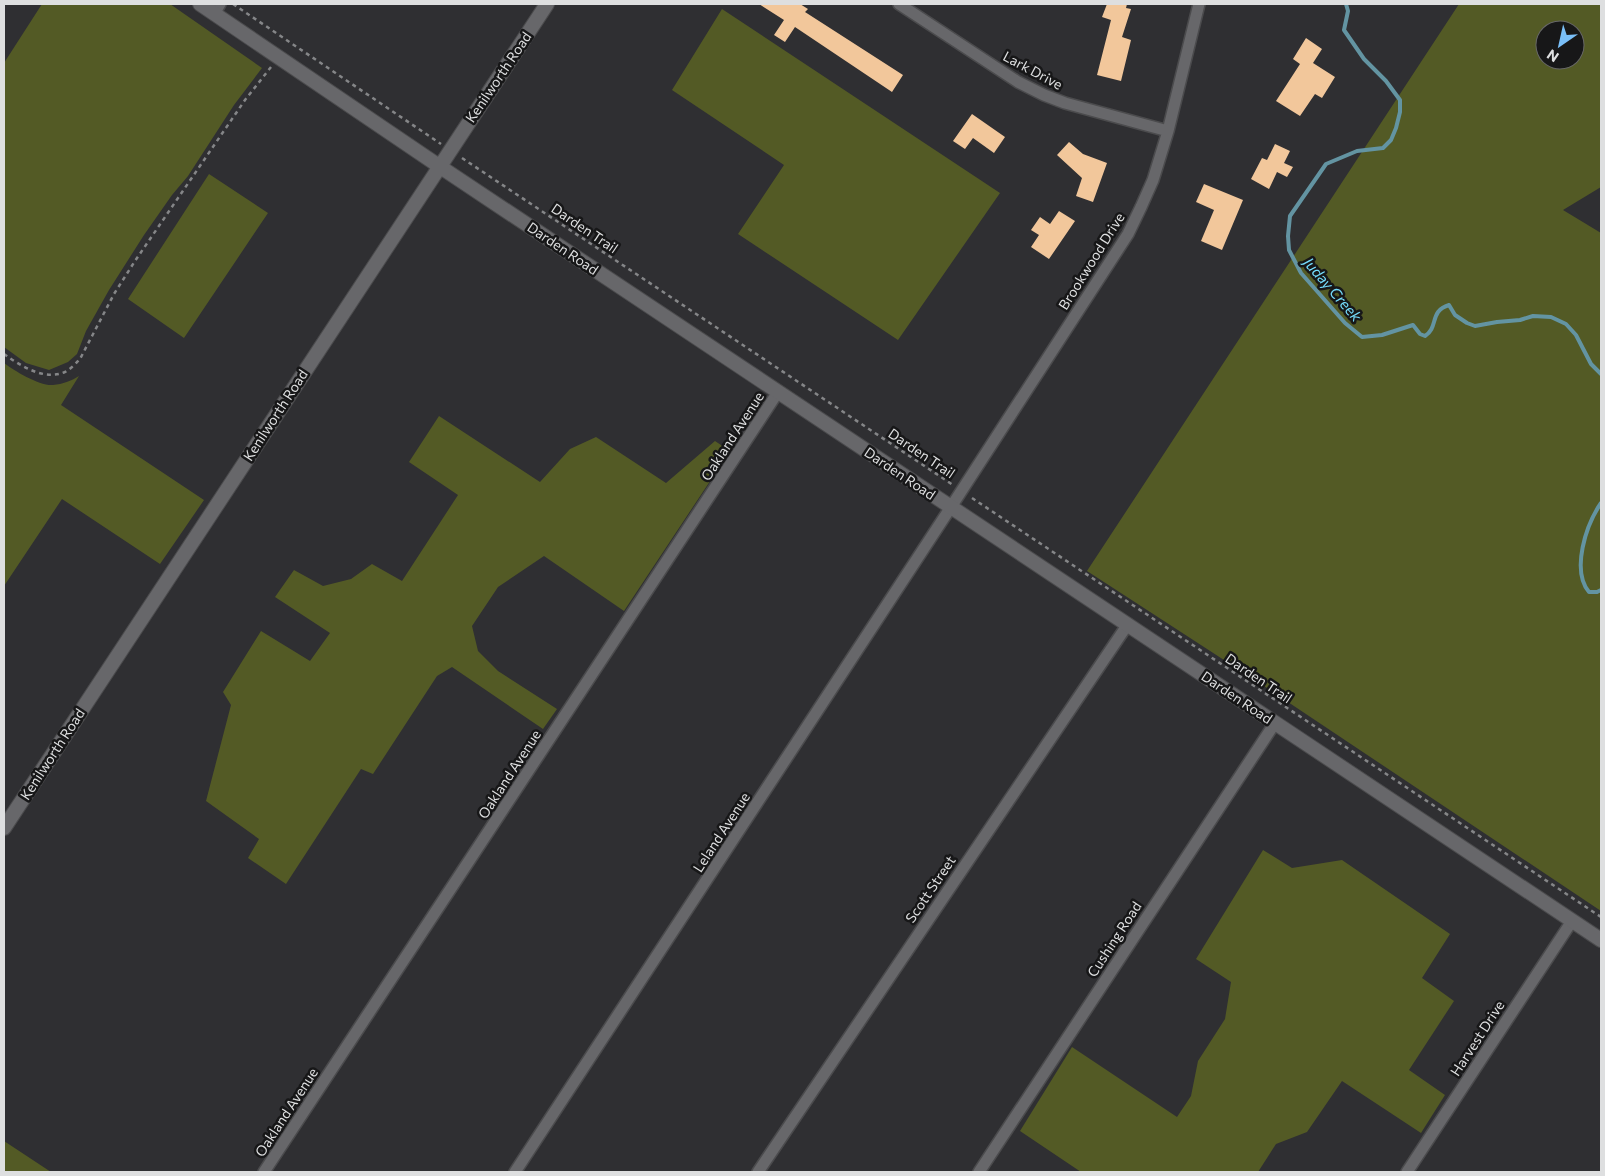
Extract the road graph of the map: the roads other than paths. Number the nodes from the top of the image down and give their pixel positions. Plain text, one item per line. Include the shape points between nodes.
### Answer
1 (200, 4) edge
2 (547, 4) edge
3 (899, 4) edge
4 (1199, 4) edge
5 (217, 9) edge
6 (1168, 131) junction
7 (439, 166) junction
8 (778, 392) junction
9 (951, 507) junction
10 (1128, 624) junction
11 (1275, 723) junction
12 (4, 828) edge
13 (1572, 921) junction
14 (1601, 940) edge
15 (264, 1172) edge
16 (515, 1172) edge
17 (758, 1172) edge
18 (979, 1172) edge
19 (1407, 1172) edge

1 - 5 street, Darden Road
2 - 7 street, Kenilworth Road
3 - 6 street, Lark Drive via 1018,82 1044,95
4 - 6 street, Brookwood Drive
5 - 7 street, Darden Road
6 - 9 street, Brookwood Drive via 1153,180 1128,234
7 - 8 street, Darden Road
7 - 12 street, Kenilworth Road
8 - 9 street, Darden Road
8 - 15 street, Oakland Avenue
9 - 10 street, Darden Road
9 - 16 street, Leland Avenue
10 - 11 street, Darden Road
10 - 17 street, Scott Street
11 - 13 street, Darden Road
11 - 18 street, Cushing Road
13 - 14 street, Darden Road
13 - 19 street, Harvest Drive

